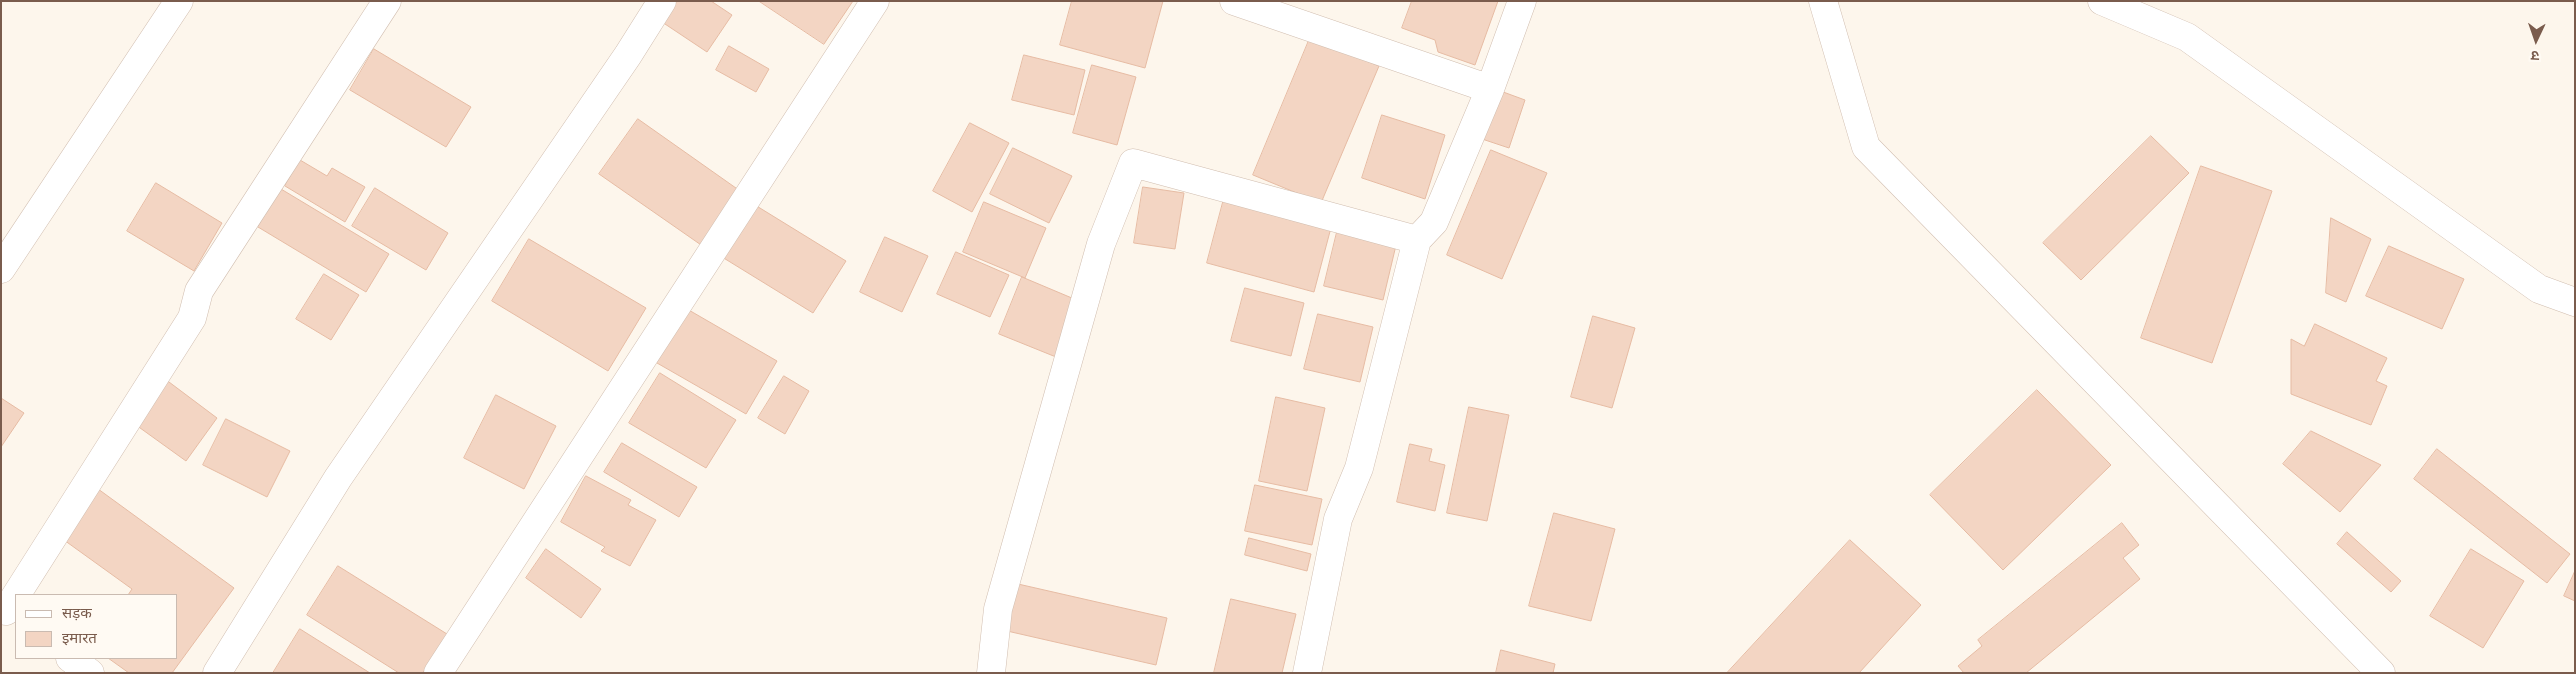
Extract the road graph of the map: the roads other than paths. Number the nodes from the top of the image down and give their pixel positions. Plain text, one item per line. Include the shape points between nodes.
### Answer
1 (179, 1) edge
2 (387, 1) edge
3 (662, 1) edge
4 (875, 1) edge
5 (1234, 1) edge
6 (1522, 1) edge
7 (1824, 1) edge
8 (2102, 1) edge
9 (1490, 89) junction
10 (1417, 240) junction
11 (1, 269) edge
12 (2575, 302) edge
13 (19, 594) edge
14 (15, 601) edge
15 (8, 612) edge
16 (71, 659) edge
17 (90, 673) edge
18 (217, 673) edge
19 (438, 673) edge
20 (992, 673) edge
21 (1306, 673) edge
22 (2381, 673) edge

1 - 11 street
2 - 13 street via 199,291 192,318
3 - 18 street via 338,478
4 - 19 street
5 - 9 street
6 - 9 street
7 - 22 street via 1866,147
8 - 12 street via 2187,37 2539,289
9 - 10 street via 1434,222
10 - 20 street via 1134,163 1101,244 998,609
10 - 21 street via 1359,468 1338,519
14 - 15 street
16 - 17 street

